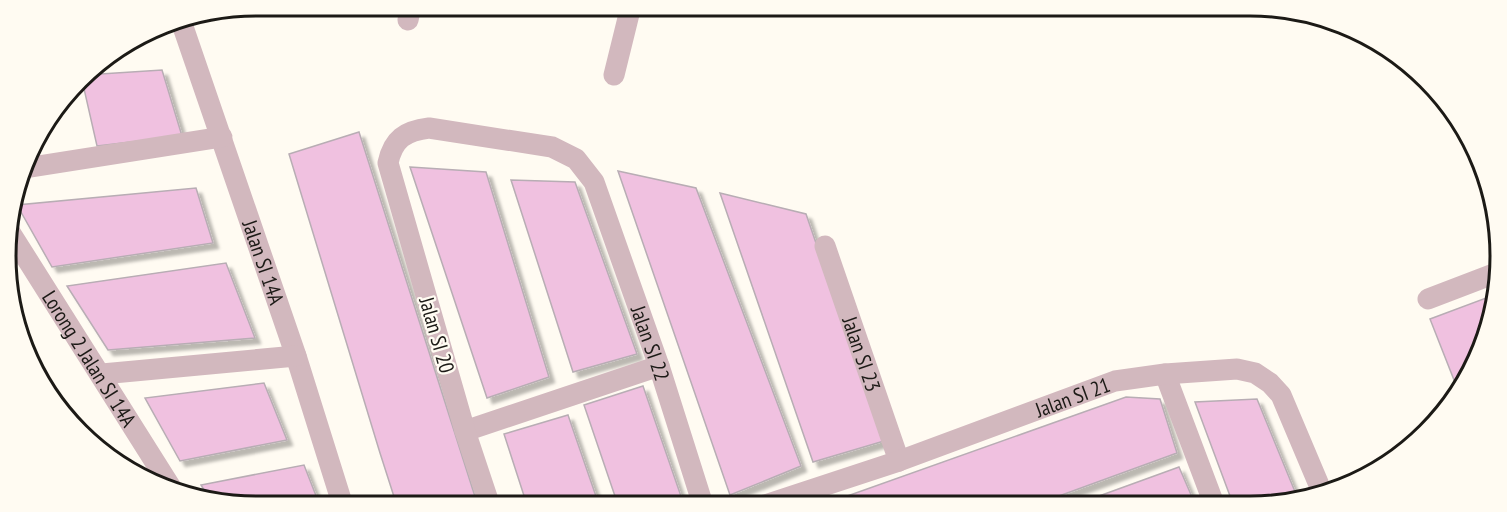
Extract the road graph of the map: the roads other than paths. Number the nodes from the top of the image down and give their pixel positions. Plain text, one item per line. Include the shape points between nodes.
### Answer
1 (629, 16) edge
2 (183, 28) edge
3 (614, 75) dead end
4 (222, 137) junction
5 (388, 163) joint
6 (34, 167) edge
7 (17, 243) edge
8 (825, 246) dead end
9 (1490, 275) edge
10 (1428, 298) dead end
11 (296, 356) junction
12 (658, 366) junction
13 (102, 374) junction
14 (1165, 374) junction
15 (465, 430) junction
16 (899, 461) junction
17 (165, 477) edge
18 (1319, 485) edge
19 (339, 496) edge
20 (487, 496) edge
21 (700, 496) edge
22 (792, 496) edge
23 (1211, 496) edge

1 - 3 street
2 - 4 street, Jalan SI 14A
4 - 6 street
4 - 11 street, Jalan SI 14A
5 - 12 street, Jalan SI 22 via 399,138 411,130 429,128 552,147 576,159 594,182
5 - 15 street, Jalan SI 20
7 - 13 street, Lorong 2 Jalan SI 14A
8 - 16 street, Jalan SI 23
9 - 10 street
11 - 13 street
11 - 19 street, Jalan SI 14A
12 - 15 street
12 - 21 street, Jalan SI 22
13 - 17 street, Lorong 2 Jalan SI 14A
14 - 16 street, Jalan SI 21 via 1115,381
14 - 18 street, Jalan SI 21 via 1237,369 1255,373 1270,383 1281,395
14 - 23 street
15 - 20 street, Jalan SI 20
16 - 22 street, Jalan SI 21

